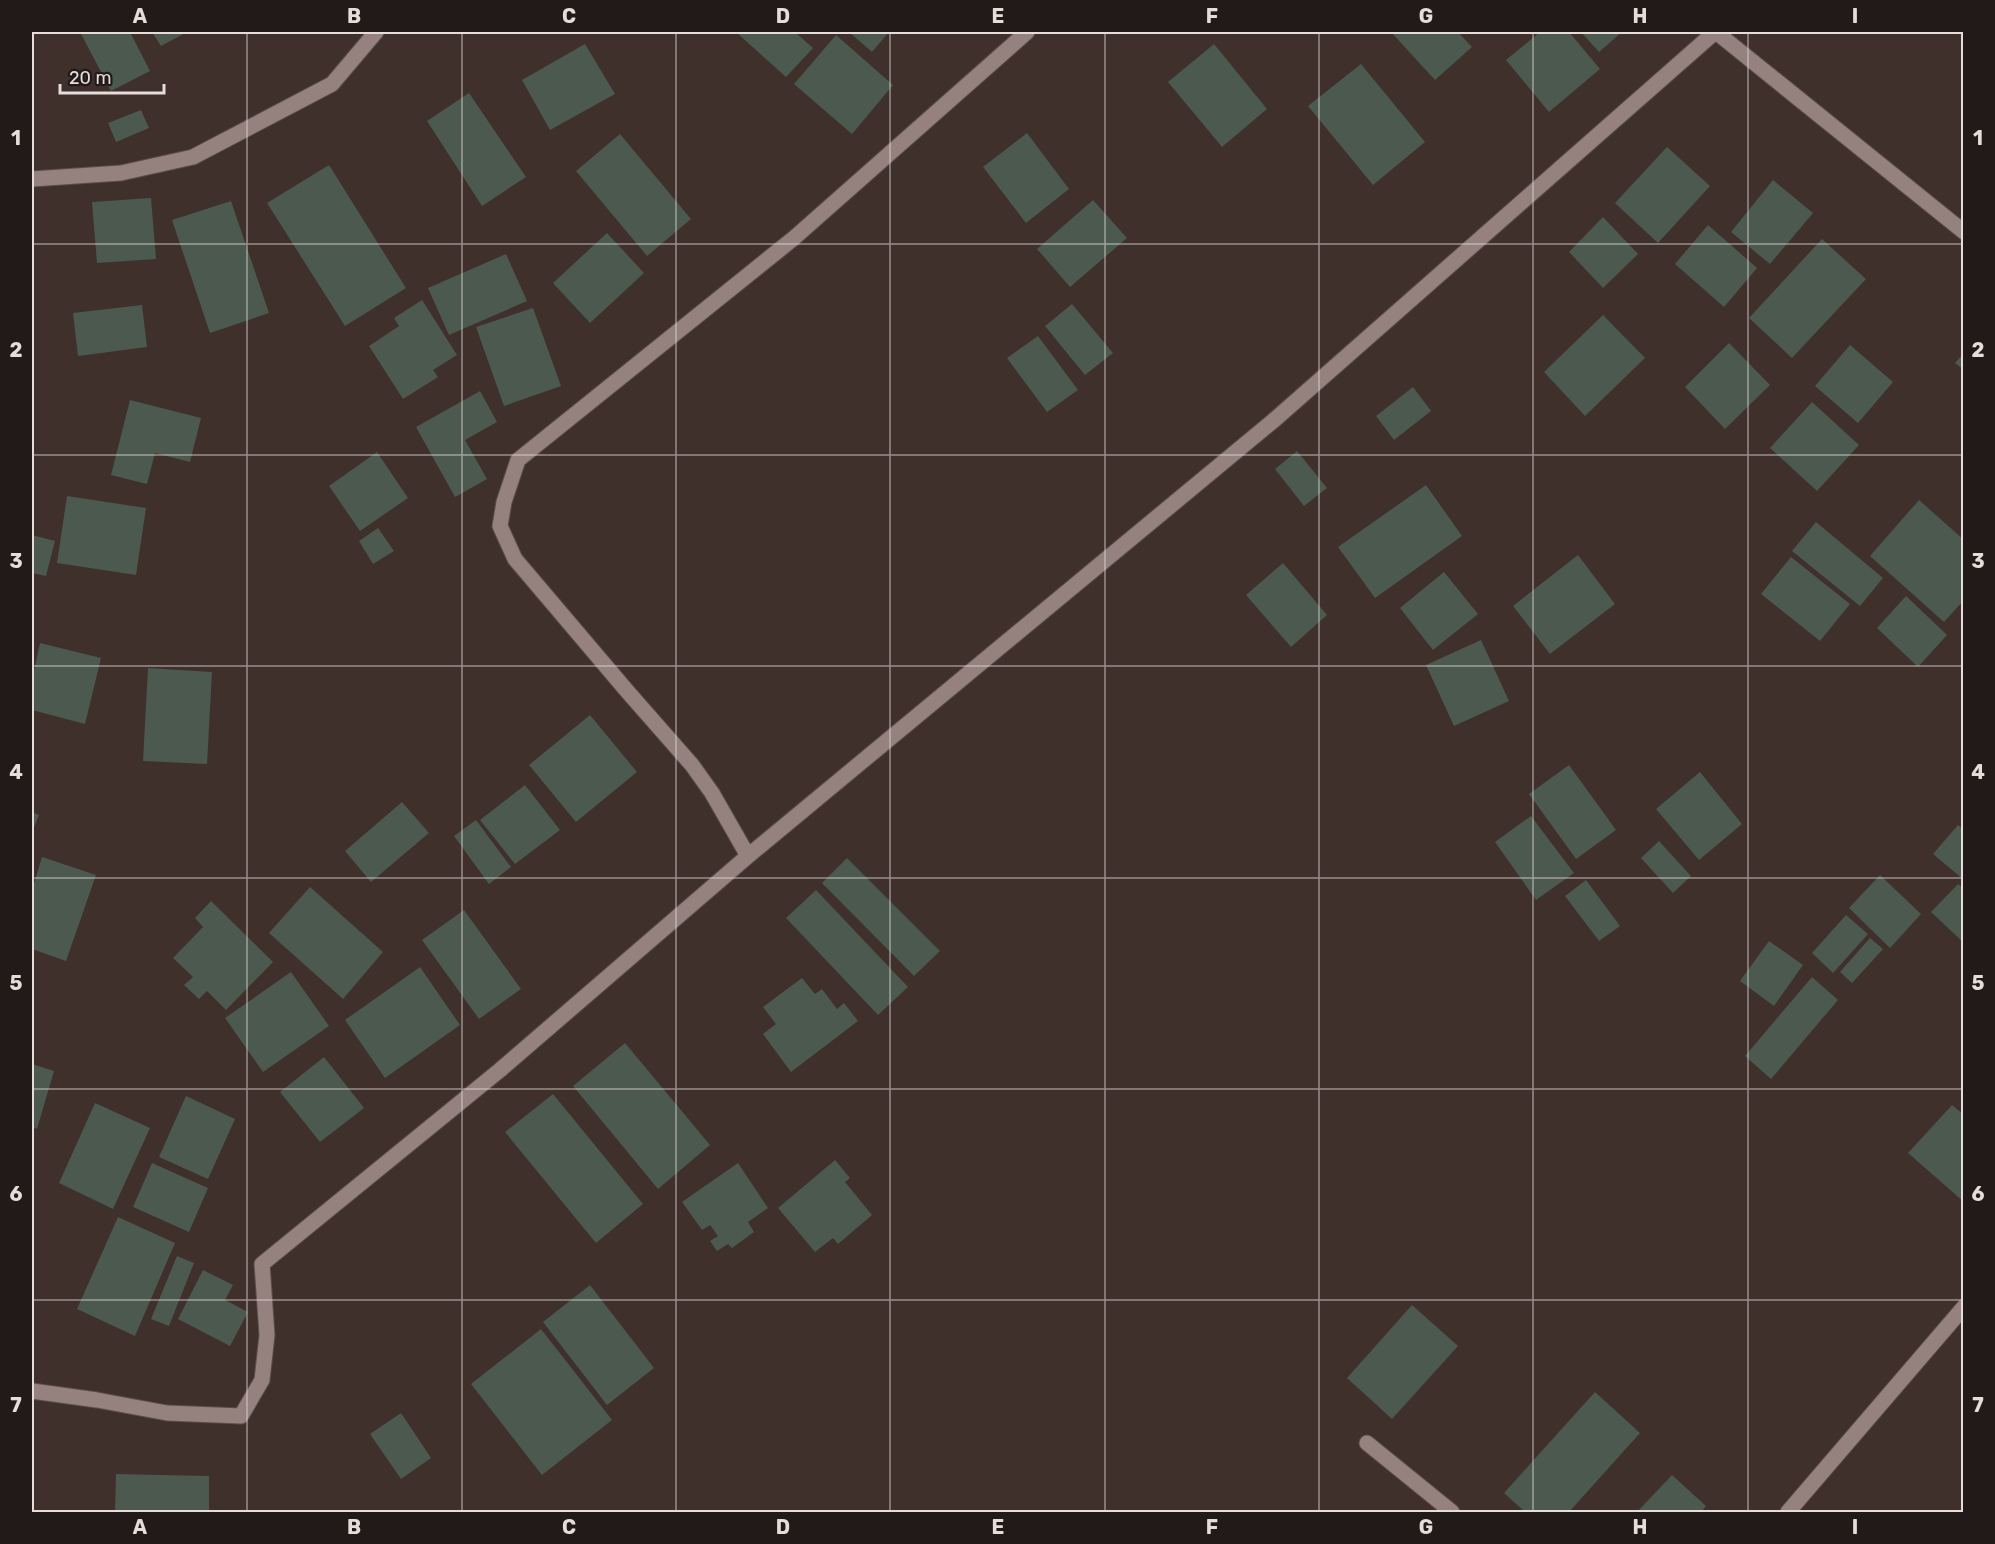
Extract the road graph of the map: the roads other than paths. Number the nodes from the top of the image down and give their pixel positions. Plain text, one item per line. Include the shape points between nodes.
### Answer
1 (376, 32) edge
2 (1026, 32) edge
3 (1716, 32) edge
4 (32, 179) edge
5 (1964, 232) edge
6 (747, 856) junction
7 (1964, 1307) edge
8 (32, 1391) edge
9 (1367, 1443) dead end
10 (1452, 1512) edge
11 (1788, 1512) edge

1 - 4 street via 332,84 193,158 121,173
2 - 6 street via 794,238 518,460 500,526 515,559 692,765
3 - 5 street
3 - 6 street via 1272,421
6 - 8 street via 500,1070 262,1264 267,1335 262,1380 241,1416 167,1413
7 - 11 street
9 - 10 street

